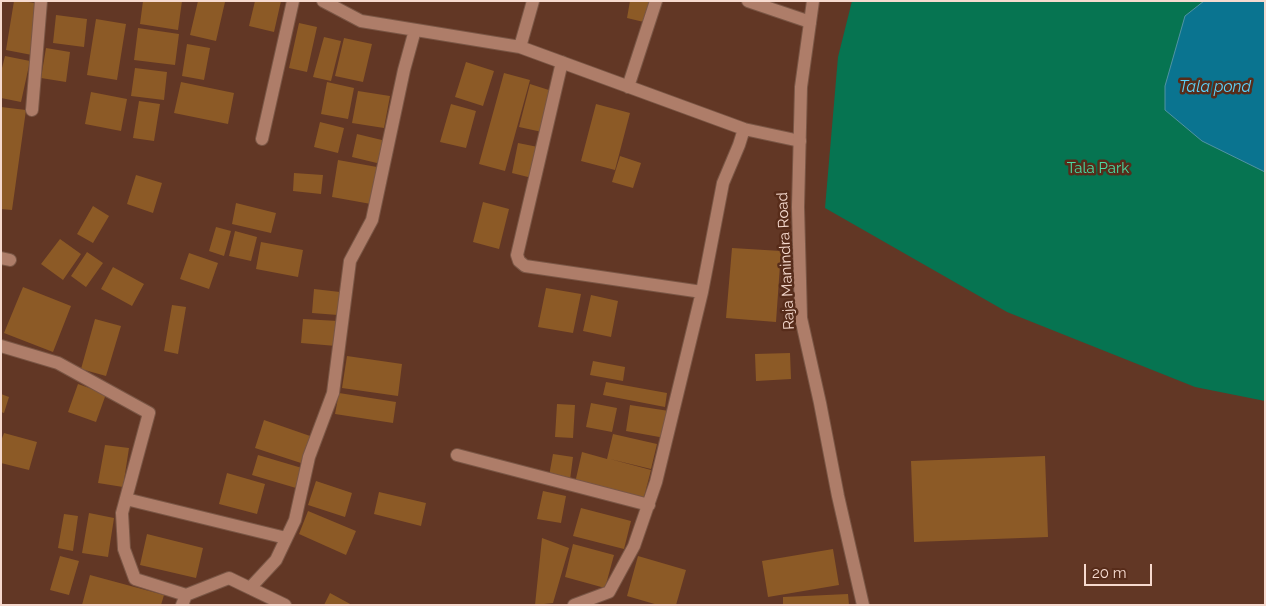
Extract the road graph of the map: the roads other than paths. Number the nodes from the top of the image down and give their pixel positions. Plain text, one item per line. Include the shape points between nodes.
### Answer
1 (41, 1) edge
2 (293, 1) edge
3 (323, 1) edge
4 (533, 1) edge
5 (656, 1) edge
6 (748, 1) edge
7 (813, 1) edge
8 (810, 22) junction
9 (415, 30) junction
10 (520, 47) junction
11 (562, 62) junction
12 (628, 86) junction
13 (32, 110) dead end
14 (744, 129) junction
15 (262, 139) dead end
16 (800, 141) junction
17 (702, 292) junction
18 (1, 346) edge
19 (457, 454) dead end
20 (126, 499) junction
21 (649, 505) junction
22 (286, 538) junction
23 (250, 588) junction
24 (609, 592) junction
25 (184, 600) edge
26 (285, 605) edge
27 (574, 605) edge
28 (606, 605) edge
29 (862, 605) edge

1 - 13 street
2 - 15 street
3 - 9 street via 361,21
4 - 10 street
5 - 12 street
6 - 8 street
7 - 8 street, Raja Manindra Road
8 - 16 street, Raja Manindra Road via 802,86
9 - 10 street
9 - 22 street via 372,220 350,261 333,393 309,457 295,520
10 - 11 street
11 - 12 street
11 - 17 street via 517,255 519,261 525,266
12 - 14 street
14 - 16 street
14 - 17 street via 722,183
16 - 29 street, Raja Manindra Road via 801,318
17 - 21 street
18 - 20 street via 58,363 148,412
19 - 21 street
20 - 22 street
20 - 25 street via 122,513 124,549 135,579
21 - 24 street via 634,546
22 - 23 street via 276,560
23 - 25 street via 229,578
23 - 26 street
24 - 27 street
24 - 28 street

